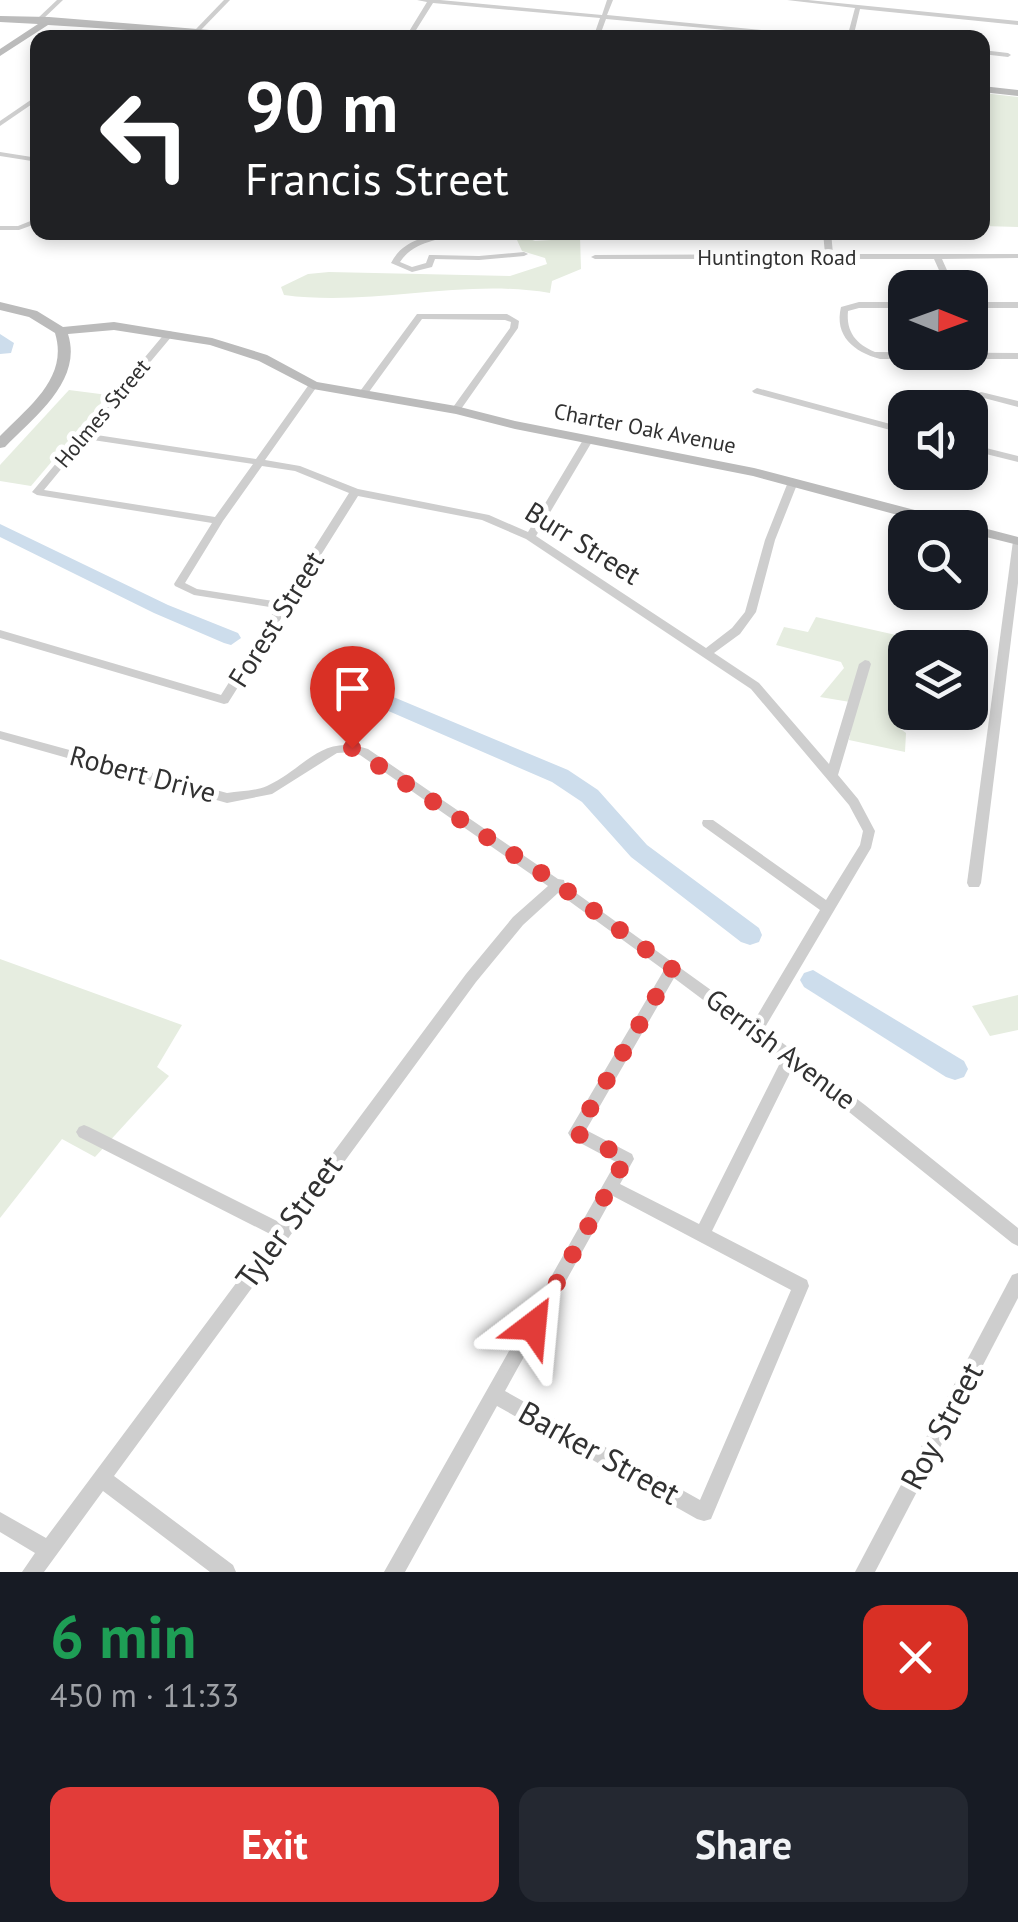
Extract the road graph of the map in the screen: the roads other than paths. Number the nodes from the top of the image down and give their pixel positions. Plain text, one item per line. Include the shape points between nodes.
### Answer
1 (60, 0) edge
2 (227, 0) edge
3 (420, 0) edge
4 (431, 0) edge
5 (610, 0) edge
6 (790, 0) edge
7 (858, 7) junction
8 (604, 16) junction
9 (0, 19) edge
10 (44, 20) junction
11 (1018, 23) edge
12 (136, 26) junction
13 (30, 30) edge
14 (31, 30) edge
15 (131, 30) edge
16 (198, 30) joint
17 (413, 30) edge
18 (599, 30) edge
19 (754, 30) edge
20 (852, 30) edge
21 (0, 53) edge
22 (990, 53) edge
23 (1008, 55) dead end
24 (990, 90) edge
25 (1018, 93) edge
26 (30, 103) edge
27 (0, 124) edge
28 (0, 154) edge
29 (30, 159) edge
30 (30, 223) edge
31 (0, 228) edge
32 (427, 240) joint
33 (828, 240) edge
34 (524, 254) dead end
35 (432, 256) junction
36 (1018, 256) edge
37 (595, 257) dead end
38 (829, 257) junction
39 (938, 258) junction
40 (943, 270) edge
41 (888, 304) edge
42 (988, 304) edge
43 (1018, 304) edge
44 (0, 306) edge
45 (60, 331) junction
46 (168, 334) junction
47 (888, 356) edge
48 (988, 356) edge
49 (1018, 356) edge
50 (312, 385) junction
51 (757, 391) dead end
52 (363, 394) junction
53 (988, 397) edge
54 (1018, 404) edge
55 (456, 410) junction
56 (888, 426) edge
57 (82, 436) junction
58 (588, 440) junction
59 (0, 444) edge
60 (988, 452) edge
61 (1018, 459) edge
62 (260, 463) junction
63 (793, 482) junction
64 (355, 492) junction
65 (900, 510) edge
66 (218, 520) junction
67 (988, 533) edge
68 (530, 537) junction
69 (1018, 541) edge
70 (284, 606) junction
71 (0, 634) edge
72 (708, 652) junction
73 (864, 664) dead end
74 (0, 735) edge
75 (334, 749) joint
76 (831, 776) junction
77 (708, 823) dead end
78 (974, 882) dead end
79 (558, 884) junction
80 (826, 908) junction
81 (672, 969) junction
82 (757, 1028) junction
83 (792, 1056) junction
84 (84, 1132) dead end
85 (611, 1187) junction
86 (281, 1231) junction
87 (703, 1233) junction
88 (1018, 1238) edge
89 (1018, 1281) edge
90 (494, 1394) junction
91 (102, 1479) junction
92 (0, 1521) edge
93 (48, 1550) junction
94 (32, 1572) edge
95 (226, 1572) edge
96 (394, 1572) edge
97 (865, 1572) edge

1 - 10 street
2 - 16 street
3 - 4 street
4 - 8 street
4 - 17 street
5 - 8 street
6 - 7 street
7 - 11 street
7 - 20 street
8 - 18 street
8 - 19 street
9 - 10 street
10 - 12 street
10 - 14 street
12 - 15 street
12 - 16 street
13 - 21 street
22 - 23 street
24 - 25 street
26 - 27 street
28 - 29 street
30 - 31 street
32 - 35 street
32 - 35 street via 394,260 418,270
33 - 38 street
34 - 35 street
36 - 39 street, Huntington Road
37 - 38 street, Huntington Road
38 - 39 street, Huntington Road
39 - 40 street
41 - 47 street via 860,304 844,309 842,317 852,344
42 - 43 street
44 - 45 street via 33,314
45 - 46 street via 114,326
45 - 59 street via 68,355 64,372
46 - 50 street via 242,350
46 - 57 street, Holmes Street
48 - 49 street
50 - 52 street, Charter Oak Avenue
50 - 62 street
51 - 56 street
52 - 55 street, Charter Oak Avenue
52 - 55 street via 420,316 515,321
53 - 54 street
55 - 58 street, Charter Oak Avenue
57 - 62 street, Burr Street
57 - 66 street, Holmes Street via 37,492
58 - 63 street, Charter Oak Avenue
58 - 68 street
60 - 61 street
62 - 64 street, Burr Street via 304,470
62 - 66 street
63 - 65 street, Charter Oak Avenue
63 - 72 street via 750,612
64 - 68 street, Burr Street via 476,514
64 - 70 street, Forest Street
66 - 70 street via 180,580 182,588
67 - 69 street, Charter Oak Avenue
68 - 72 street, Burr Street
69 - 78 street
70 - 71 street, Forest Street via 224,700
72 - 76 street, Burr Street via 765,696
73 - 76 street
74 - 75 street, Robert Drive via 227,798 268,791
75 - 79 street, Gerrish Avenue via 364,752
76 - 80 street, Burr Street via 870,831
77 - 80 street
79 - 81 street, Gerrish Avenue
79 - 86 street, Tyler Street via 471,978
80 - 82 street, Burr Street
81 - 82 street, Gerrish Avenue
81 - 85 street via 576,1133 626,1158
82 - 83 street, Gerrish Avenue
83 - 87 street
83 - 88 street, Gerrish Avenue
84 - 86 street
85 - 87 street
85 - 90 street
86 - 91 street, Tyler Street
87 - 90 street, Barker Street via 800,1286 704,1512
89 - 97 street, Roy Street
90 - 96 street
91 - 93 street, Tyler Street
91 - 95 street
92 - 93 street
93 - 94 street, Tyler Street

